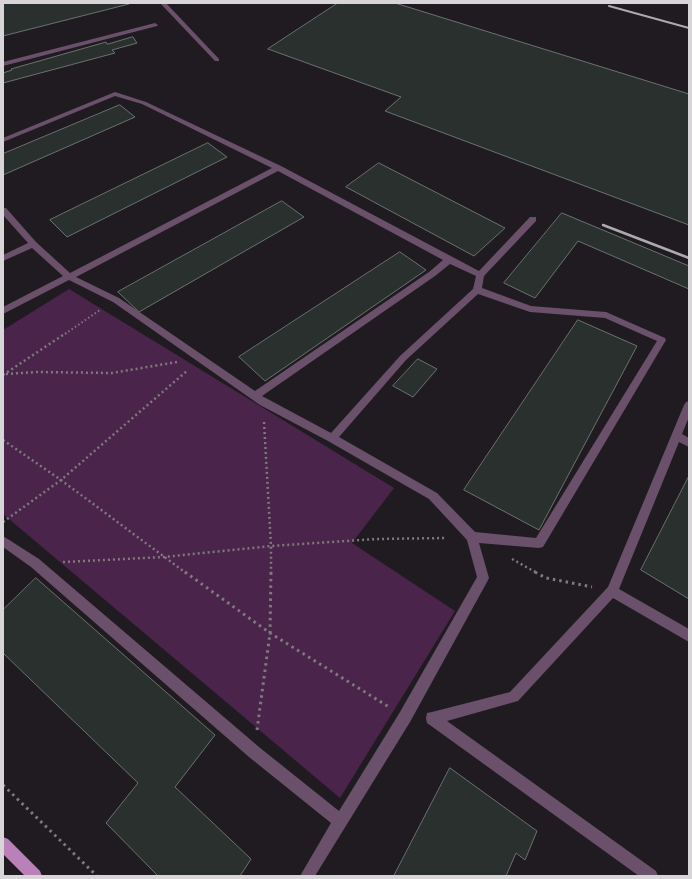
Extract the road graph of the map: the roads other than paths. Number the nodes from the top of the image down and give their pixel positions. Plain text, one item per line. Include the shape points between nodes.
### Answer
1 (163, 3) edge
2 (155, 25) dead end
3 (217, 60) dead end
4 (3, 64) edge
5 (3, 140) edge
6 (278, 168) junction
7 (3, 210) edge
8 (533, 220) dead end
9 (33, 244) junction
10 (3, 258) edge
11 (449, 260) junction
12 (480, 275) junction
13 (69, 277) junction
14 (477, 290) junction
15 (3, 312) edge
16 (255, 396) junction
17 (689, 405) edge
18 (676, 436) junction
19 (332, 438) junction
20 (689, 444) edge
21 (472, 537) junction
22 (3, 541) edge
23 (612, 591) junction
24 (689, 636) edge
25 (341, 822) junction
26 (3, 844) edge
27 (35, 876) edge
28 (307, 876) edge
29 (651, 876) edge

1 - 3 lane
2 - 4 lane
5 - 6 lane via 115,94 144,103
6 - 11 lane
6 - 13 lane
7 - 9 lane
8 - 12 lane
9 - 10 lane
9 - 13 lane
11 - 12 lane
11 - 16 lane
12 - 14 lane
13 - 15 lane
13 - 16 lane via 116,300
14 - 19 lane via 403,358
14 - 21 lane via 530,309 606,316 662,340 539,543
16 - 19 lane
17 - 18 lane
18 - 20 lane
18 - 23 lane
19 - 21 lane via 432,496
21 - 25 lane via 483,578 406,717
22 - 25 lane via 34,563 254,752
23 - 24 lane
23 - 29 lane via 514,697 432,718
25 - 28 lane
26 - 27 main road

